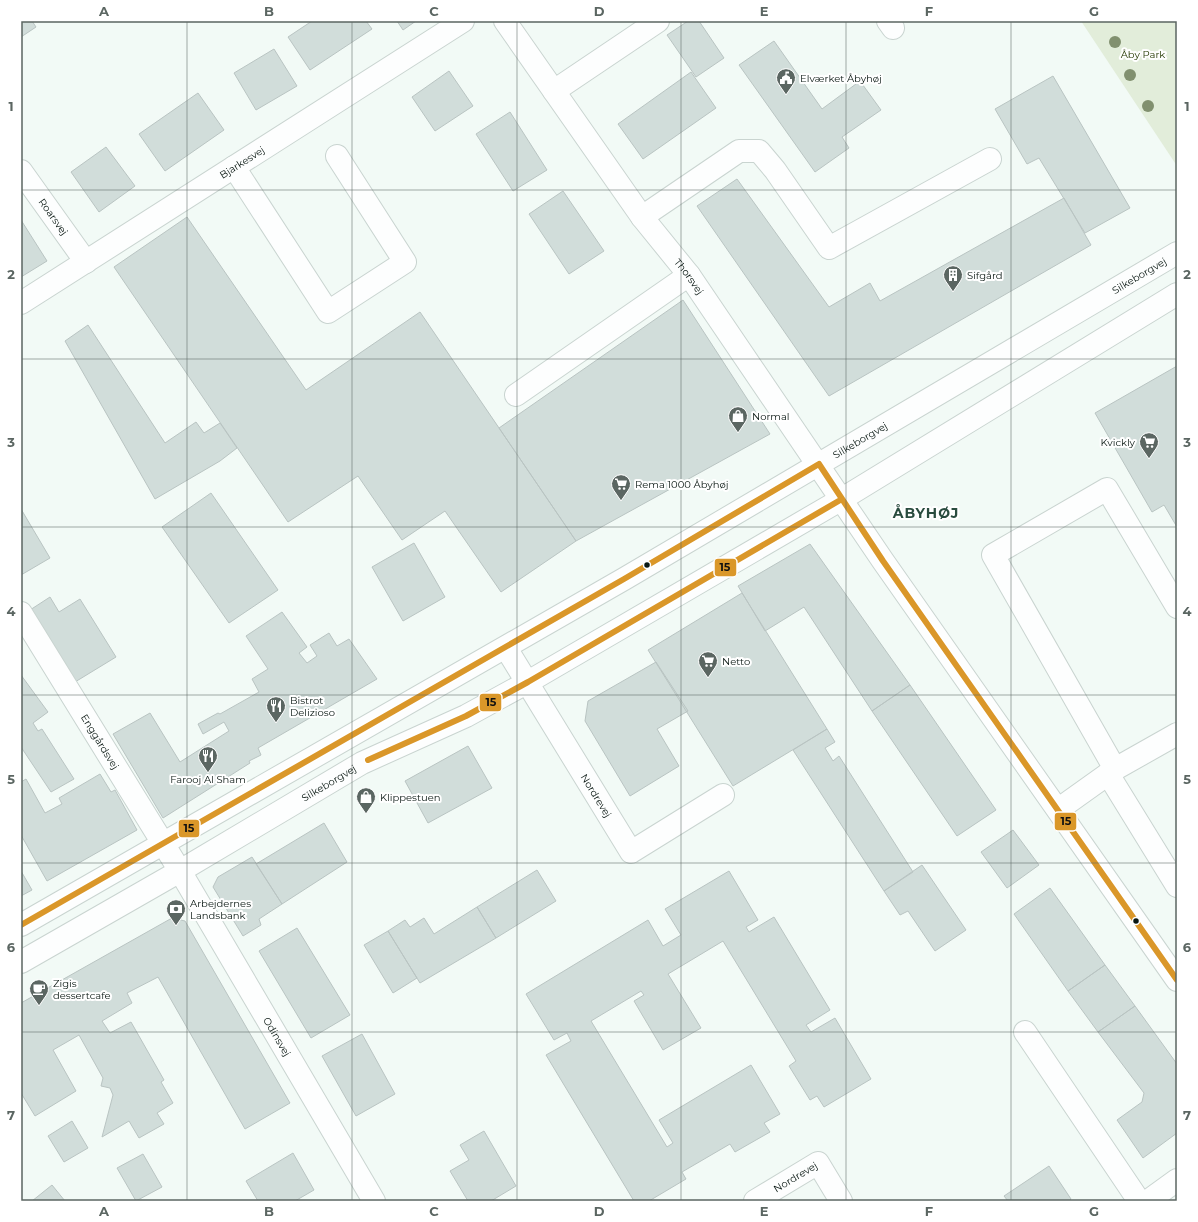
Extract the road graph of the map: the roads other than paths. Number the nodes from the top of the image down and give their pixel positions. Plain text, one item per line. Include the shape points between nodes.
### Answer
1 (463, 21) edge
2 (505, 21) edge
3 (658, 21) edge
4 (554, 91) junction
5 (337, 156) dead end
6 (990, 159) dead end
7 (234, 167) junction
8 (21, 171) edge
9 (642, 217) junction
10 (1177, 253) edge
11 (86, 262) junction
12 (689, 275) junction
13 (1177, 294) edge
14 (21, 303) edge
15 (516, 395) dead end
16 (819, 464) junction
17 (842, 499) junction
18 (1177, 607) edge
19 (21, 613) edge
20 (506, 648) junction
21 (528, 682) junction
22 (1177, 734) edge
23 (1112, 772) junction
24 (723, 796) dead end
25 (1058, 809) junction
26 (162, 844) junction
27 (180, 871) junction
28 (1177, 886) edge
29 (21, 925) edge
30 (21, 962) edge
31 (1177, 980) edge
32 (1025, 1032) dead end
33 (1177, 1180) edge
34 (374, 1201) edge
35 (755, 1201) edge
36 (841, 1201) edge
37 (1139, 1201) edge
38 (1148, 1201) edge

1 - 7 street, Bjarkesvej
2 - 4 street, Thorsvej
3 - 4 street
4 - 9 street, Thorsvej
5 - 7 street via 406,262 328,312
6 - 9 street via 829,248 759,151 740,151
7 - 11 street, Bjarkesvej
8 - 11 street, Roarsvej
9 - 12 street, Thorsvej
10 - 16 street, Silkeborgvej
11 - 14 street, Bjarkesvej
12 - 15 street via 602,346
12 - 16 street, Thorsvej
13 - 17 street, Silkeborgvej
16 - 17 street, Thorsvej
16 - 20 street, Silkeborgvej
17 - 21 street, Silkeborgvej
17 - 25 street, Thorsvej
18 - 23 street via 1107,489 993,555
19 - 26 street, Enggårdsvej
20 - 21 street, Nordrevej
20 - 26 street, Silkeborgvej
21 - 24 street, Nordrevej via 632,852
21 - 27 street, Silkeborgvej via 466,716 362,763
22 - 23 street
23 - 25 street
23 - 28 street
25 - 31 street, Thorsvej
26 - 27 street, Enggårdsvej
26 - 29 street, Silkeborgvej
27 - 30 street, Silkeborgvej
27 - 34 street, Odinsvej
32 - 37 street
33 - 38 street
35 - 36 street, Nordrevej via 818,1163

